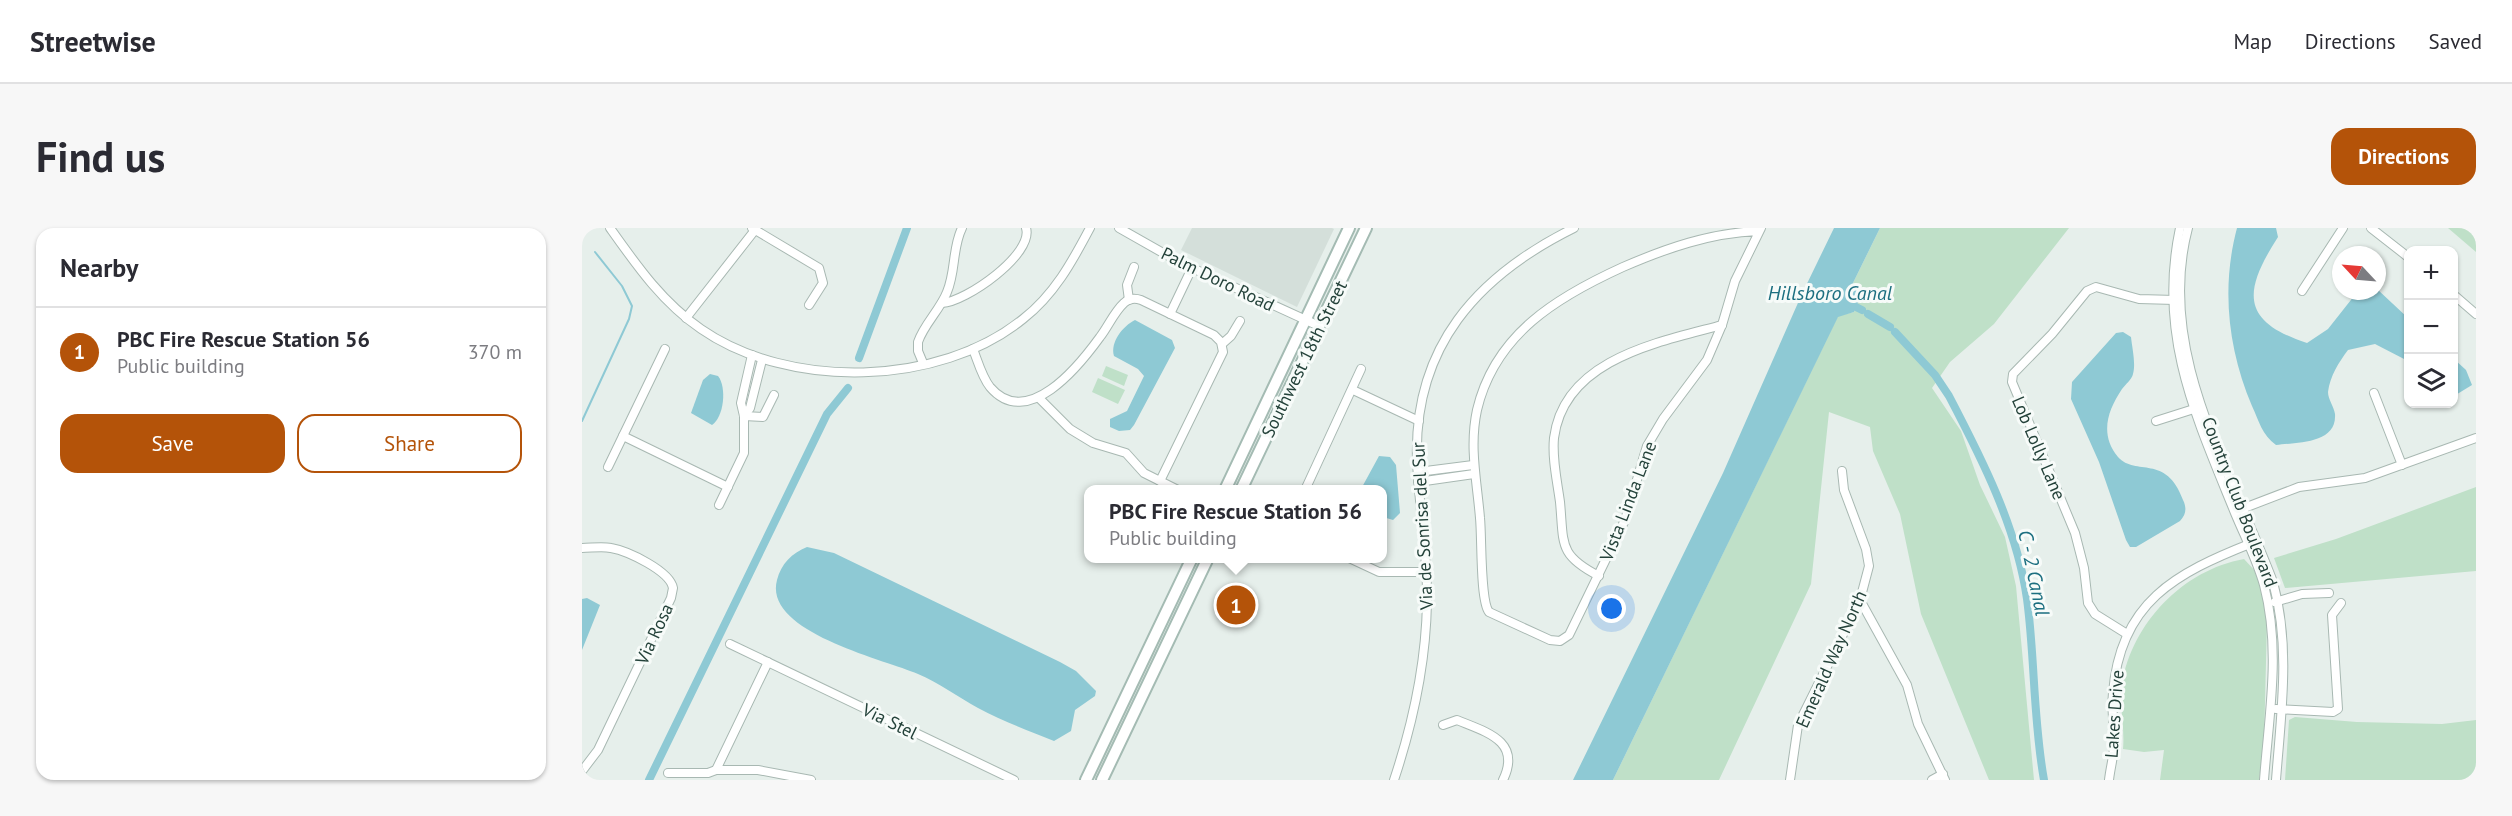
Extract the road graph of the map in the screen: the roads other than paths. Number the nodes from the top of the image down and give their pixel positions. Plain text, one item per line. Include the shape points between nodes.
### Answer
1 (610, 228) edge
2 (962, 228) edge
3 (1026, 228) edge
4 (1090, 228) edge
5 (1119, 228) edge
6 (1349, 228) edge
7 (1366, 228) edge
8 (1574, 228) edge
9 (2180, 228) edge
10 (2188, 228) edge
11 (2343, 228) edge
12 (2371, 228) edge
13 (754, 229) edge
14 (1760, 230) edge
15 (2404, 253) edge
16 (1134, 267) dead end
17 (1192, 268) junction
18 (2302, 291) dead end
19 (2458, 298) edge
20 (1129, 300) junction
21 (2176, 301) junction
22 (942, 303) junction
23 (809, 305) dead end
24 (1170, 314) junction
25 (2476, 314) edge
26 (686, 318) junction
27 (1305, 320) junction
28 (1240, 321) dead end
29 (1722, 325) junction
30 (1319, 326) junction
31 (1222, 344) junction
32 (665, 349) dead end
33 (973, 350) junction
34 (752, 356) junction
35 (762, 360) junction
36 (923, 363) junction
37 (1361, 369) dead end
38 (1353, 390) junction
39 (2374, 393) dead end
40 (774, 395) dead end
41 (1039, 398) junction
42 (2202, 406) junction
43 (2194, 410) junction
44 (744, 416) junction
45 (1419, 421) junction
46 (2156, 421) dead end
47 (623, 436) junction
48 (2476, 438) edge
49 (1473, 465) junction
50 (2402, 465) junction
51 (608, 467) dead end
52 (1842, 471) dead end
53 (1418, 472) junction
54 (1474, 474) junction
55 (1160, 481) junction
56 (1418, 482) junction
57 (1169, 485) edge
58 (1227, 485) edge
59 (1243, 485) edge
60 (1307, 485) edge
61 (728, 487) junction
62 (719, 505) dead end
63 (2243, 508) junction
64 (2235, 511) junction
65 (2253, 543) junction
66 (582, 548) edge
67 (1190, 563) edge
68 (1206, 563) edge
69 (1360, 563) edge
70 (1426, 572) junction
71 (1599, 576) junction
72 (2330, 593) dead end
73 (1860, 600) junction
74 (2278, 601) junction
75 (2341, 603) dead end
76 (2268, 604) junction
77 (2127, 634) junction
78 (730, 644) dead end
79 (768, 662) junction
80 (2271, 709) junction
81 (2281, 710) junction
82 (1443, 725) dead end
83 (716, 770) junction
84 (582, 771) edge
85 (668, 773) dead end
86 (1944, 777) edge
87 (811, 780) edge
88 (1013, 780) edge
89 (1086, 780) edge
90 (1102, 780) edge
91 (1394, 780) edge
92 (1503, 780) edge
93 (1790, 780) edge
94 (1932, 780) edge
95 (2109, 780) edge
96 (2264, 780) edge
97 (2276, 780) edge

1 - 26 street via 656,291
2 - 22 street via 952,278
3 - 22 street via 1023,244 996,275 962,298
4 - 33 street via 1068,269 1041,303 1007,331
5 - 17 street, Palm Doro Road
6 - 27 main road, Southwest 18th Street
7 - 30 main road, Southwest 18th Street
8 - 45 street, Via de Sonrisa del Sur via 1512,263 1473,298 1437,355 1424,391
9 - 21 street, Country Club Boulevard via 2174,256
10 - 21 street, Country Club Boulevard
11 - 18 street
12 - 15 street
13 - 23 street via 819,268 823,283
13 - 26 street
14 - 29 street, Vista Linda Lane via 1735,281
14 - 49 street, Vista Linda Lane via 1712,235 1647,256 1576,290 1532,319 1506,347 1483,391 1474,428
16 - 20 street via 1127,285
17 - 24 street
17 - 27 street, Palm Doro Road
19 - 25 street
20 - 24 street via 1141,300
20 - 41 street via 1079,363
21 - 42 street, Country Club Boulevard via 2189,368
21 - 43 street, Country Club Boulevard via 2180,363
21 - 77 street, Lob Lolly Lane via 2139,299 2096,286 2087,291 2013,374 2012,382 2075,534 2088,603 2095,615
22 - 36 street via 918,342
24 - 31 street via 1214,335
26 - 34 street
27 - 30 street, Palm Doro Road
27 - 58 main road, Southwest 18th Street
28 - 31 street
29 - 71 street, Vista Linda Lane via 1707,360 1647,446 1625,520
29 - 71 street via 1649,346 1604,367 1575,390 1561,412 1553,448 1563,543 1576,563
30 - 59 main road, Southwest 18th Street
31 - 55 street via 1215,368
32 - 47 street
33 - 36 street
33 - 41 street via 986,381 996,393 1019,402
34 - 35 street
34 - 44 street via 741,404
35 - 36 street via 831,372 879,371
35 - 44 street via 750,408
37 - 38 street
38 - 45 street
38 - 60 street
39 - 50 street
40 - 44 street via 763,417
41 - 55 street via 1070,429 1093,443 1126,453 1144,473
42 - 43 street
42 - 63 street, Country Club Boulevard
43 - 46 street
43 - 64 street, Country Club Boulevard
44 - 61 street via 744,453
45 - 53 street, Via de Sonrisa del Sur
47 - 51 street
47 - 61 street
48 - 50 street
49 - 53 street
49 - 54 street, Vista Linda Lane
50 - 63 street via 2345,483 2299,487
52 - 73 street, Emerald Way North via 1844,490 1869,566
53 - 56 street, Via de Sonrisa del Sur
54 - 56 street
54 - 71 street, Vista Linda Lane via 1484,603 1489,612 1560,641 1572,632
55 - 57 street
56 - 70 street, Via de Sonrisa del Sur
61 - 62 street
63 - 64 street
63 - 65 street, Country Club Boulevard
64 - 65 street, Country Club Boulevard
65 - 74 street, Country Club Boulevard
65 - 76 street, Country Club Boulevard
65 - 77 street, Lakes Drive via 2183,573 2156,593
66 - 84 street, Via Rosa via 620,551 665,573 673,588 598,750
67 - 89 main road
68 - 90 main road
69 - 70 street via 1379,572
70 - 91 street, Via de Sonrisa del Sur via 1425,637 1418,688
72 - 74 street via 2302,594
73 - 86 street via 1907,685 1918,724
73 - 93 street, Emerald Way North via 1798,725
74 - 76 street
74 - 81 street, Country Club Boulevard via 2284,636
75 - 81 street via 2332,613 2338,709
76 - 80 street, Country Club Boulevard via 2273,644
77 - 95 street, Lakes Drive via 2113,695 2114,749
78 - 79 street, Via Stel
79 - 83 street
79 - 88 street, Via Stel
80 - 81 street
80 - 96 street, Country Club Boulevard
81 - 97 street, Country Club Boulevard
82 - 92 street via 1457,720 1501,741 1509,759
83 - 85 street
83 - 87 street via 758,770
86 - 94 street

